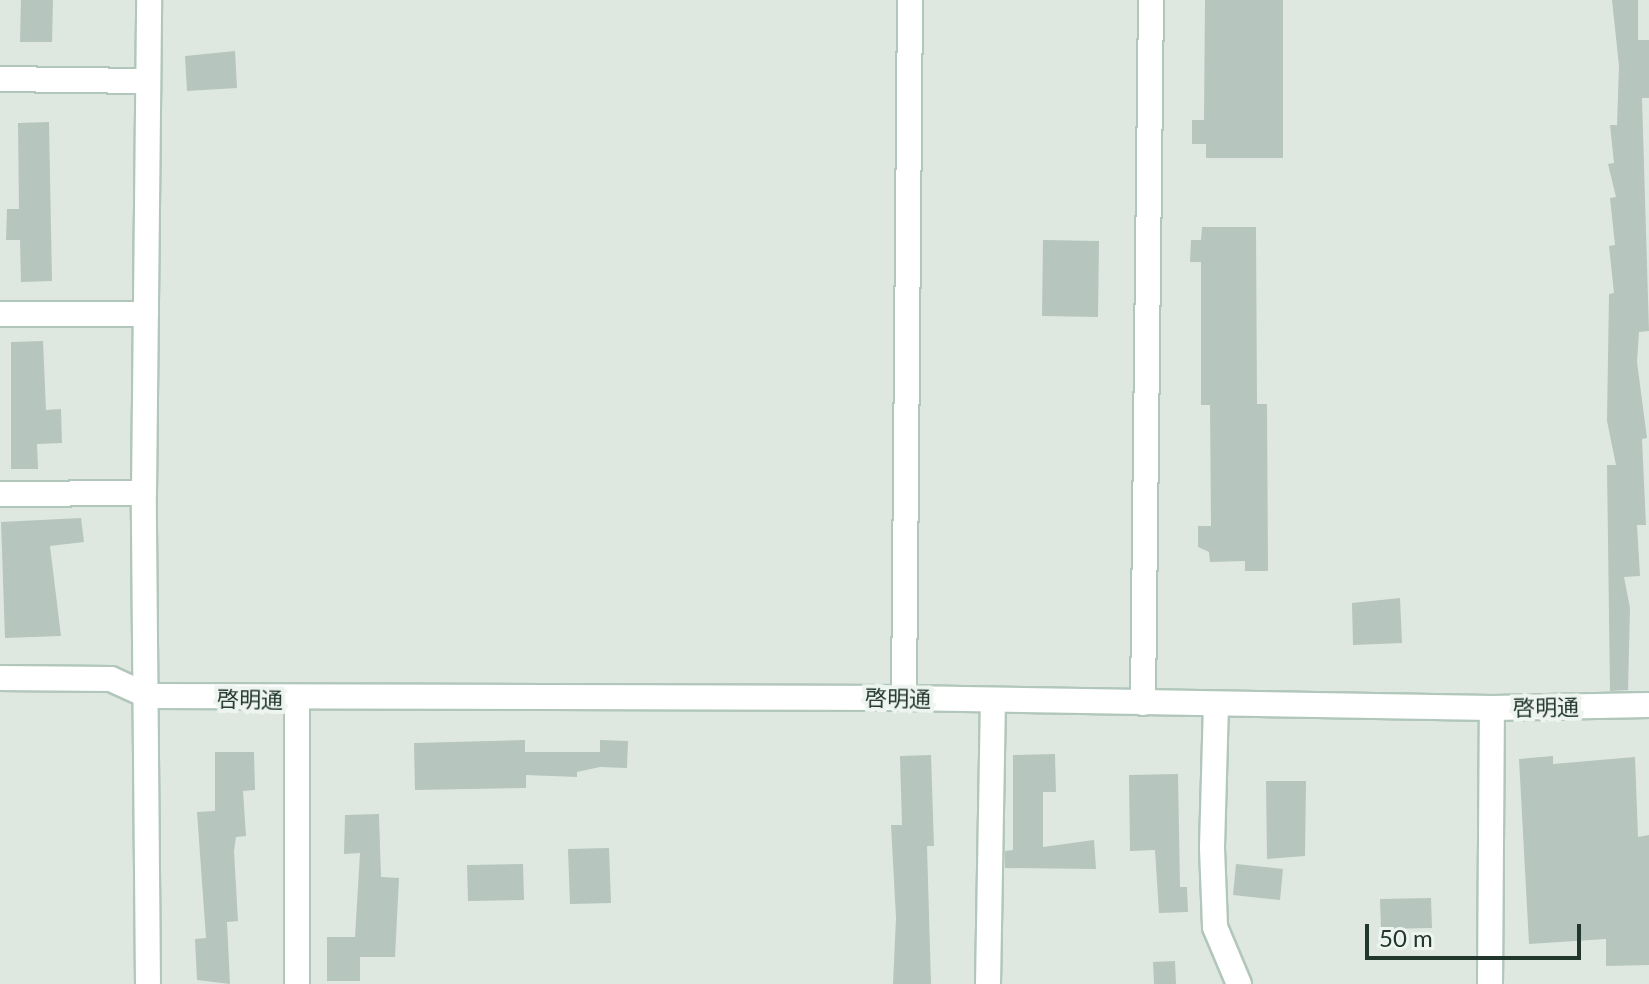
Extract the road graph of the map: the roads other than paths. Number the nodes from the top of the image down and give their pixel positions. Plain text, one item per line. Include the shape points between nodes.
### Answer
1 (149, 0) edge
2 (910, 0) edge
3 (1151, 0) edge
4 (0, 79) edge
5 (148, 81) junction
6 (0, 314) edge
7 (146, 314) junction
8 (144, 493) junction
9 (0, 494) edge
10 (0, 678) edge
11 (148, 696) junction
12 (904, 698) junction
13 (297, 700) junction
14 (993, 700) junction
15 (1143, 703) junction
16 (1216, 704) junction
17 (1649, 705) edge
18 (1492, 708) junction
19 (148, 984) edge
20 (297, 984) edge
21 (988, 984) edge
22 (1239, 984) edge
23 (1490, 984) edge

1 - 5 street
2 - 12 street
3 - 15 street
4 - 5 street
5 - 7 street
6 - 7 street
7 - 8 street
8 - 9 street
8 - 11 street
10 - 11 street via 111,679
11 - 13 street, 啓明通
11 - 19 street
12 - 13 street, 啓明通
12 - 14 street, 啓明通
13 - 20 street
14 - 15 street, 啓明通
14 - 21 street
15 - 16 street, 啓明通
16 - 18 street, 啓明通
16 - 22 street via 1215,927
17 - 18 street, 啓明通
18 - 23 street via 1495,929

